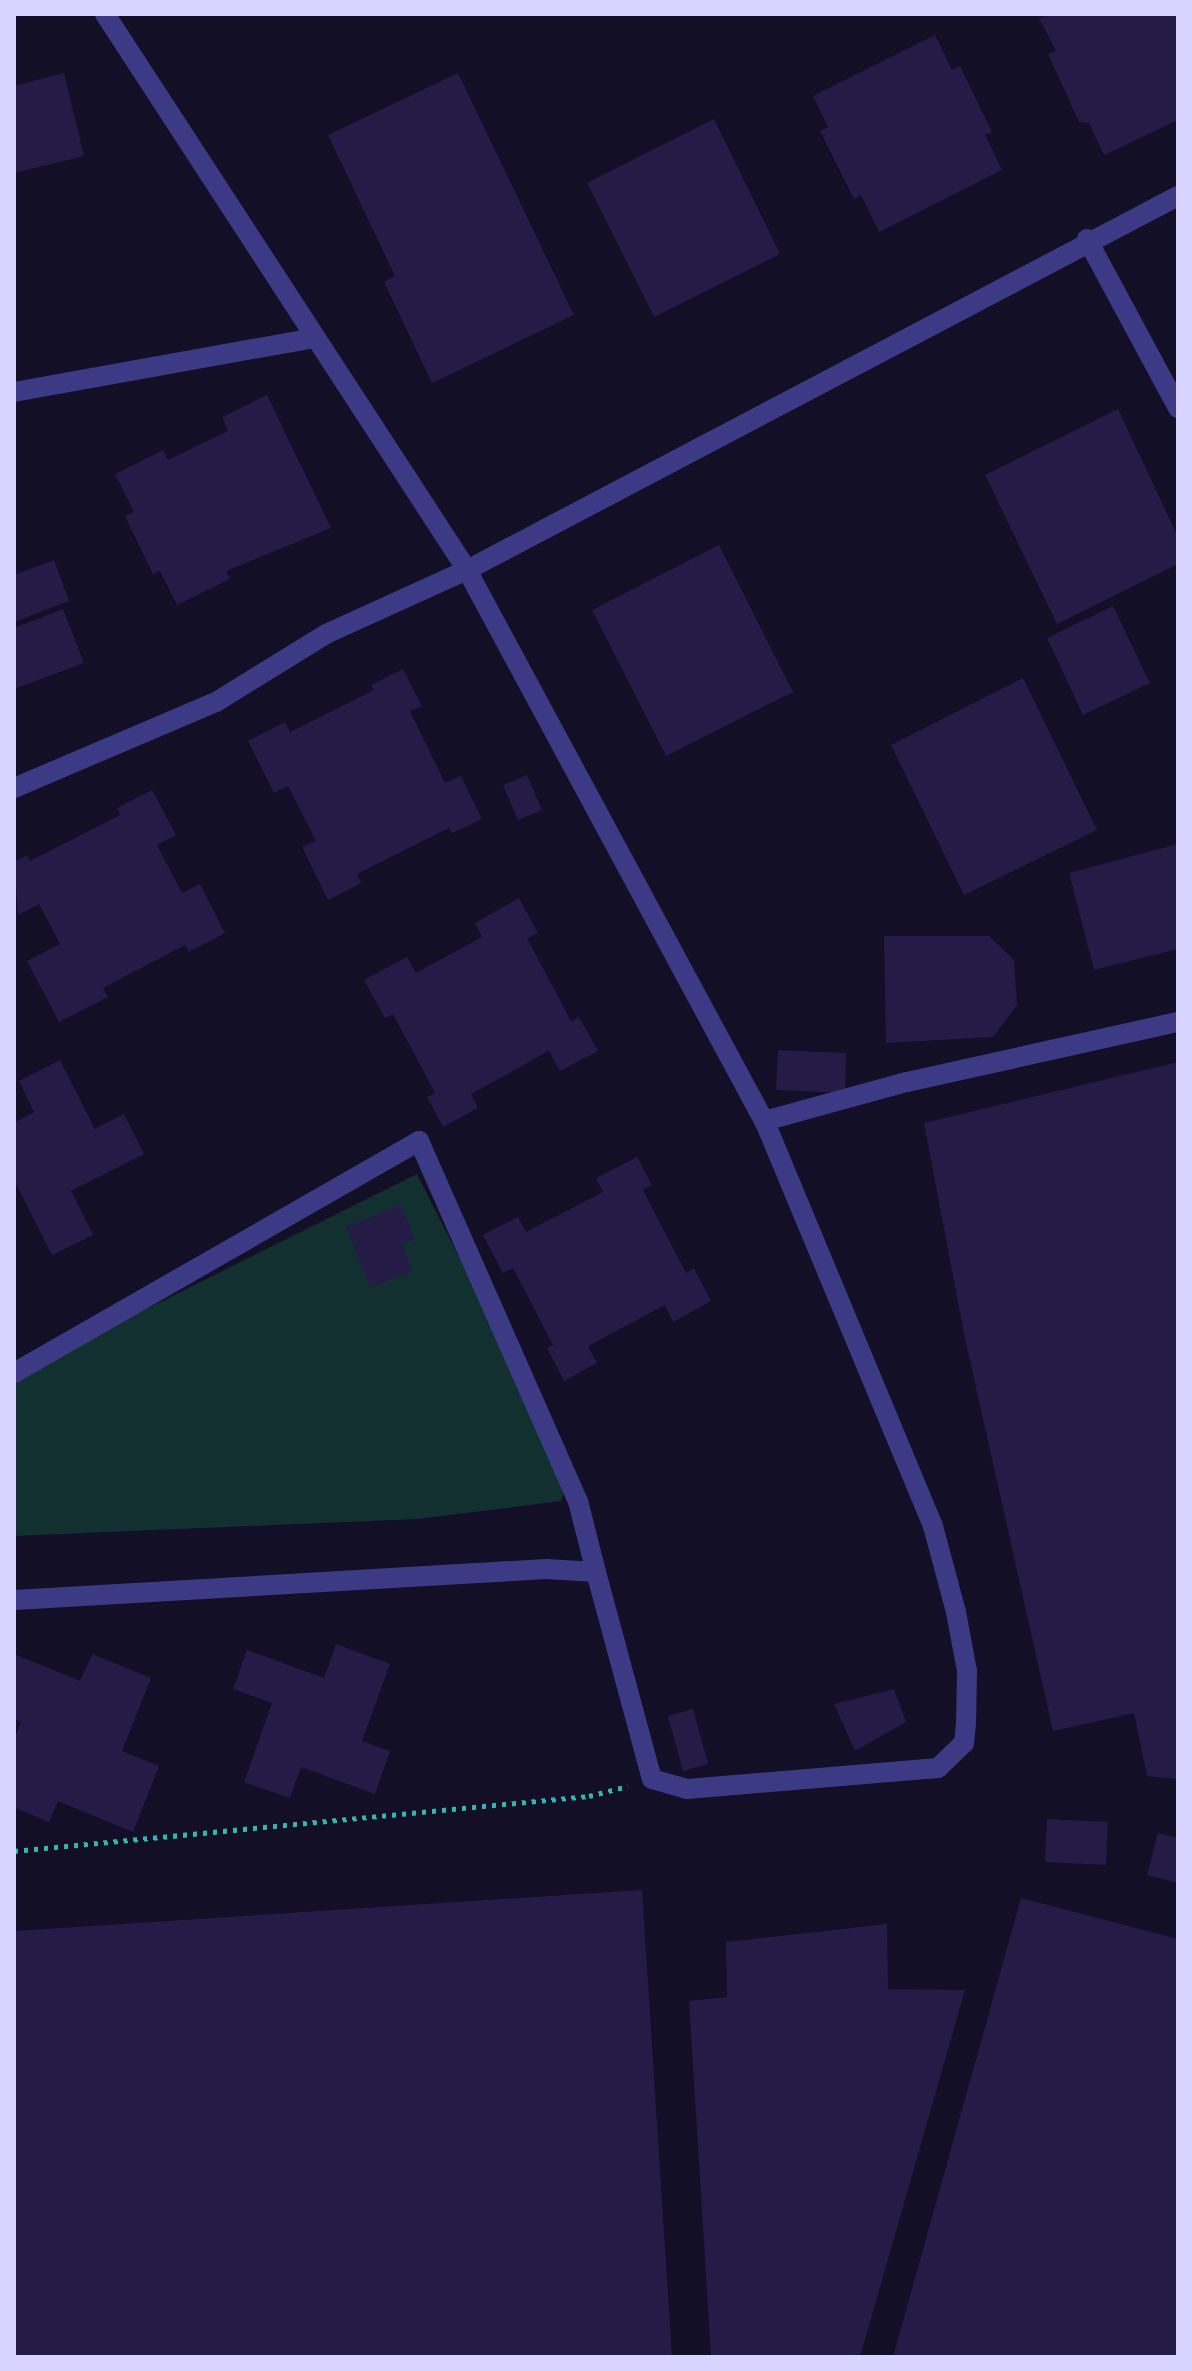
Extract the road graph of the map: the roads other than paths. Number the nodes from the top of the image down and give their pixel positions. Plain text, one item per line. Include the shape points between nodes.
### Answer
1 (105, 14) edge
2 (1178, 196) edge
3 (1087, 239) junction
4 (315, 338) junction
5 (14, 392) edge
6 (1178, 408) edge
7 (467, 570) junction
8 (14, 788) edge
9 (1178, 1022) edge
10 (764, 1121) junction
11 (14, 1373) edge
12 (596, 1572) junction
13 (14, 1600) edge

1 - 4 street
2 - 3 street
3 - 6 street
3 - 7 street
4 - 5 street
4 - 7 street
7 - 8 street via 326,634 216,702
7 - 10 street
9 - 10 street via 907,1082
10 - 12 street via 933,1526 967,1671 964,1743 938,1768 883,1775 687,1789 652,1779
11 - 12 street via 419,1141 578,1501
12 - 13 street via 546,1569

